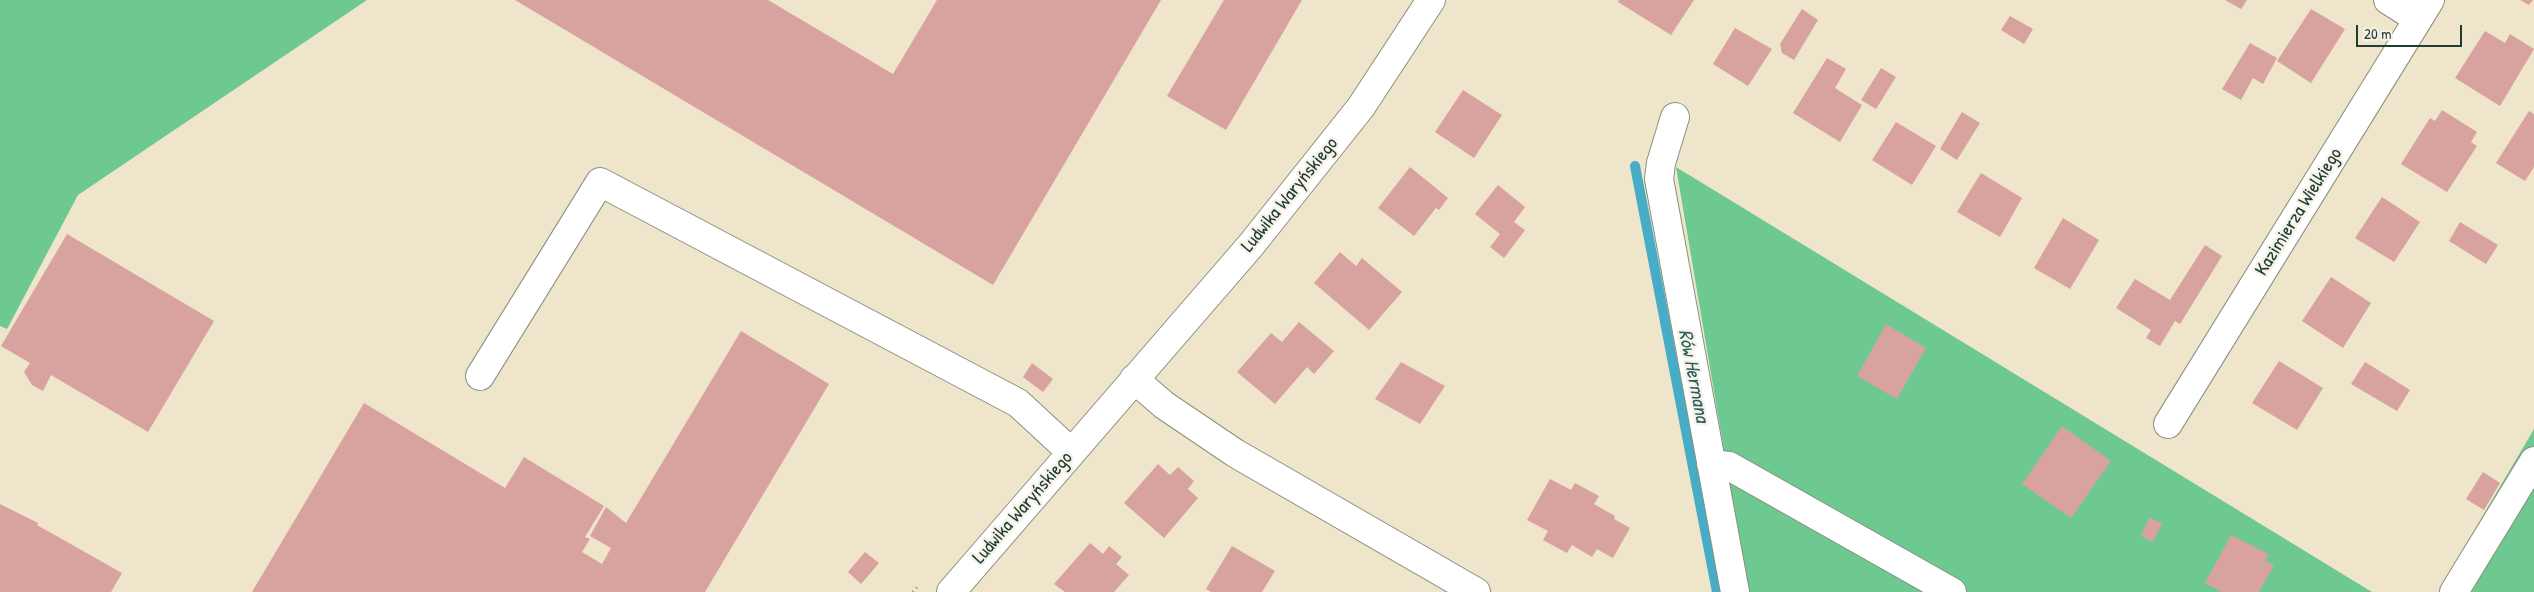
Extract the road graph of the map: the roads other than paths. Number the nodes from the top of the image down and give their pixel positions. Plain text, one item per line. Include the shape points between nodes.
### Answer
1 (1431, 0) edge
2 (2388, 0) edge
3 (2424, 10) edge
4 (1675, 117) dead end
5 (480, 376) dead end
6 (1134, 378) junction
7 (2168, 424) dead end
8 (1071, 452) junction
9 (2534, 462) edge
10 (1711, 464) junction
11 (2463, 589) edge
12 (951, 592) edge
13 (1476, 592) edge
14 (1735, 592) edge
15 (1952, 592) edge

1 - 6 street, Ludwika Waryńskiego via 1360,107 1251,245
2 - 3 street
3 - 7 street, Kazimierza Wielkiego
4 - 10 street via 1659,179
5 - 8 street via 600,182 1018,403
6 - 8 street, Ludwika Waryńskiego
6 - 13 street via 1164,405 1235,452
8 - 12 street, Ludwika Waryńskiego
9 - 11 street
10 - 14 street
10 - 15 street via 1729,466

